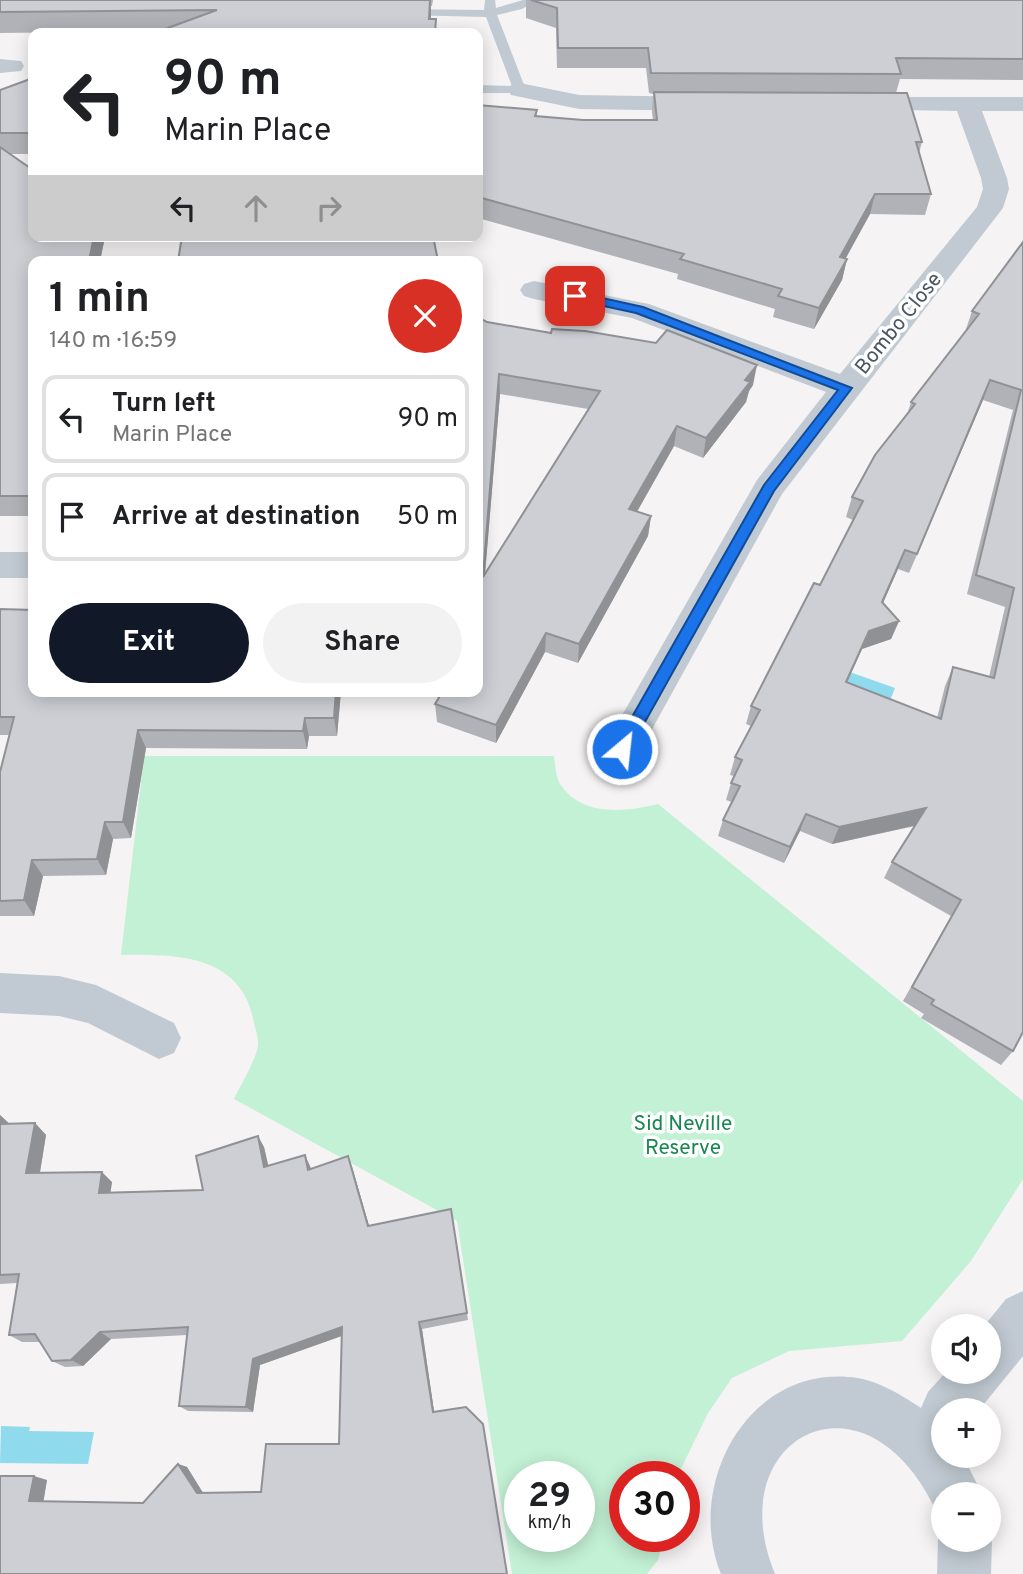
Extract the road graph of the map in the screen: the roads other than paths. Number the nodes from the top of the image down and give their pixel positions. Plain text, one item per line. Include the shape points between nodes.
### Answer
1 (531, 0) edge
2 (490, 6) edge
3 (395, 12) edge
4 (483, 89) edge
5 (520, 90) junction
6 (730, 104) edge
7 (828, 104) edge
8 (967, 104) junction
9 (1023, 104) edge
10 (534, 290) dead end
11 (846, 388) junction
12 (0, 565) edge
13 (28, 565) edge
14 (622, 749) dead end
15 (0, 993) edge
16 (159, 1038) dead end
17 (1023, 1316) edge
18 (1001, 1344) edge
19 (968, 1384) edge
20 (956, 1398) edge
21 (931, 1422) edge
22 (965, 1552) edge
23 (748, 1574) edge
24 (964, 1574) edge

1 - 2 lane via 517,8
2 - 3 lane
2 - 5 lane
4 - 5 lane
5 - 6 street via 605,103
7 - 8 street
8 - 9 street
8 - 11 street, Bombo Close via 994,178 990,208
10 - 11 street via 639,310
11 - 14 street, Bombo Close via 769,488
12 - 13 street
15 - 16 street via 59,996 96,1005
17 - 18 street
19 - 20 street
21 - 23 street via 905,1426 868,1406 829,1400 793,1410 762,1434 743,1469 735,1513
22 - 24 street

